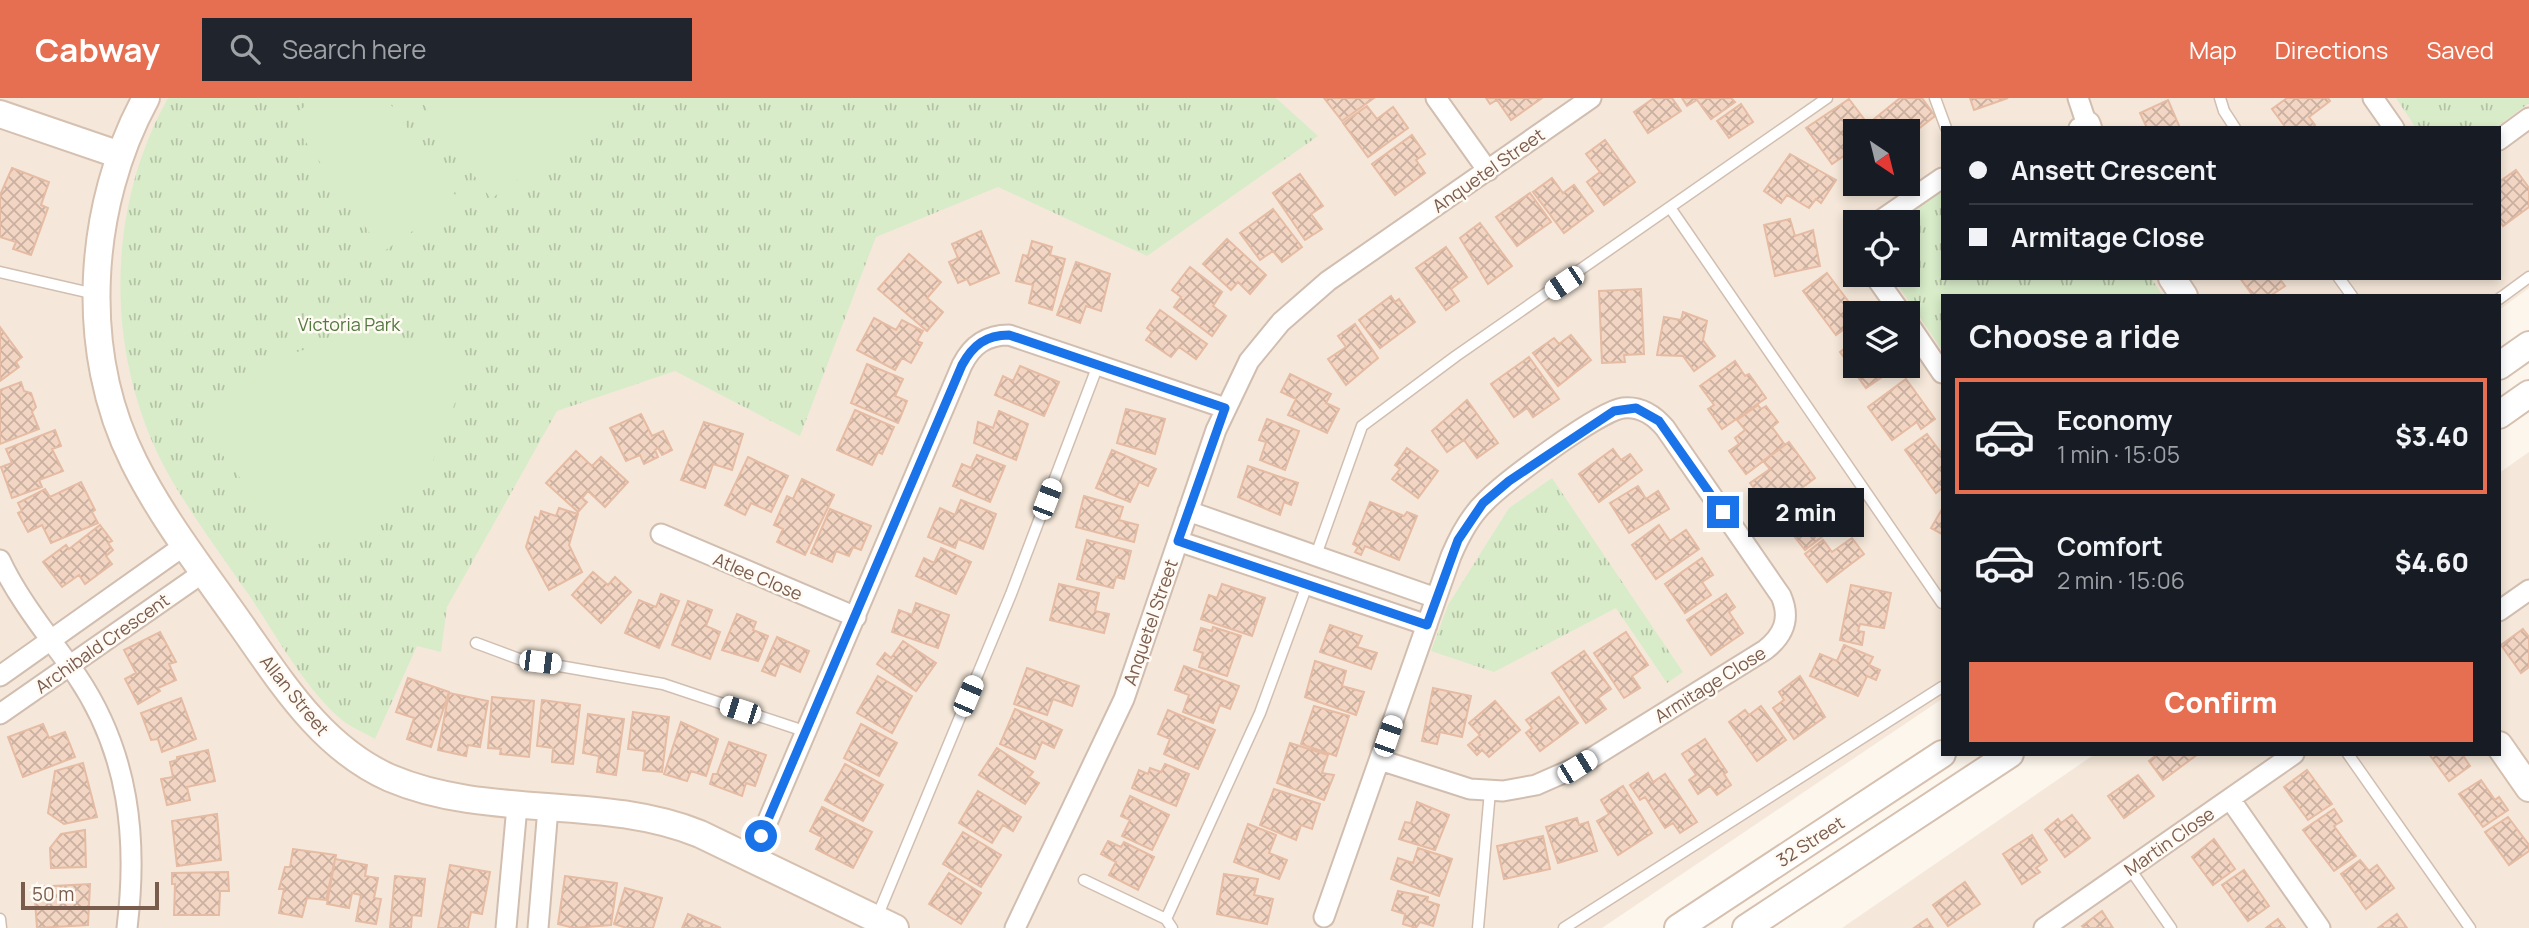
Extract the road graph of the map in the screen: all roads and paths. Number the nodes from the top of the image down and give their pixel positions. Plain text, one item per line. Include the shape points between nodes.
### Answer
1 (146, 98) edge
2 (1436, 98) edge
3 (1591, 98) edge
4 (1827, 98) edge
5 (1935, 98) edge
6 (2078, 98) edge
7 (2220, 98) edge
8 (2373, 98) edge
9 (0, 114) edge
10 (2529, 118) edge
11 (1945, 126) edge
12 (2084, 126) edge
13 (2234, 126) edge
14 (2393, 126) edge
15 (2501, 139) edge
16 (120, 155) junction
17 (1488, 171) junction
18 (1941, 179) edge
19 (1671, 209) junction
20 (1895, 210) edge
21 (0, 272) edge
22 (2529, 277) edge
23 (97, 295) junction
24 (2501, 298) edge
25 (1920, 341) edge
26 (2529, 345) edge
27 (1098, 365) junction
28 (2501, 365) edge
29 (1941, 372) edge
30 (2529, 394) edge
31 (1225, 408) junction
32 (2501, 414) edge
33 (1188, 512) junction
34 (661, 534) dead end
35 (1178, 541) junction
36 (185, 545) junction
37 (1315, 555) junction
38 (0, 560) edge
39 (204, 572) junction
40 (1307, 585) junction
41 (2529, 590) edge
42 (1436, 597) junction
43 (1941, 602) edge
44 (2501, 610) edge
45 (856, 617) junction
46 (1427, 625) junction
47 (476, 643) dead end
48 (60, 652) junction
49 (0, 676) edge
50 (1941, 688) edge
51 (0, 714) edge
52 (807, 733) junction
53 (2501, 748) edge
54 (1941, 755) edge
55 (2007, 756) edge
56 (2291, 756) edge
57 (2348, 756) edge
58 (1380, 760) junction
59 (2529, 788) edge
60 (1490, 791) junction
61 (2230, 799) junction
62 (517, 806) junction
63 (548, 808) junction
64 (752, 858) junction
65 (2130, 869) junction
66 (1084, 880) dead end
67 (1324, 917) dead end
68 (0, 919) edge
69 (886, 923) edge
70 (1169, 923) edge
71 (1, 928) edge
72 (127, 928) edge
73 (506, 928) edge
74 (538, 928) edge
75 (1015, 928) edge
76 (1478, 928) edge
77 (1564, 928) edge
78 (1678, 928) edge
79 (1746, 928) edge
80 (2044, 928) edge
81 (2171, 928) edge
82 (2320, 928) edge
83 (2470, 928) edge

1 - 16 street, Allan Street
2 - 17 street
3 - 17 street, Anquetel Street
4 - 19 lane
5 - 11 lane
6 - 12 street
7 - 13 lane
8 - 14 street
9 - 16 street
10 - 15 street
16 - 23 street, Allan Street via 101,234
17 - 31 street, Anquetel Street via 1296,307 1249,362
18 - 20 street
19 - 37 lane via 1362,426
19 - 43 lane
21 - 23 lane
22 - 24 lane
23 - 36 street, Allan Street via 108,392 120,427 147,487
25 - 29 street
26 - 28 street
27 - 31 street
27 - 45 street via 1009,335 989,337 973,348
27 - 69 lane
30 - 32 street
31 - 33 street, Anquetel Street
33 - 35 street, Anquetel Street
33 - 37 street
34 - 45 street, Atlee Close
35 - 40 street
35 - 75 street, Anquetel Street via 1120,708
36 - 39 street, Allan Street
36 - 48 street, Archibald Crescent
37 - 40 street
37 - 42 street
38 - 48 street
39 - 48 street, Archibald Crescent
39 - 62 street, Allan Street via 288,692 338,745 414,787 470,802
40 - 46 street
40 - 70 lane via 1260,713
41 - 44 street
42 - 46 street, Armitage Close
42 - 60 street, Armitage Close via 1458,540 1483,503 1602,416 1625,408 1646,412 1659,421 1785,606 1784,630 1765,650 1566,773 1536,785
45 - 52 street
46 - 58 street, Armitage Close
47 - 52 lane via 519,659 663,684
48 - 49 street, Archibald Crescent
48 - 51 street, Archibald Crescent
48 - 72 street via 99,714 122,773 133,846
50 - 77 lane
52 - 64 street
53 - 59 street
54 - 78 street, 32 Street
55 - 79 street
56 - 61 street, Martin Close
57 - 83 lane
58 - 60 street, Armitage Close via 1450,785
58 - 67 street, Armitage Close
60 - 76 lane
61 - 65 street, Martin Close
61 - 82 street
62 - 63 street, Allan Street
62 - 73 street
63 - 64 street, Allan Street via 649,818 687,828
63 - 74 street
64 - 69 street, Allan Street
65 - 80 street, Martin Close
65 - 81 lane
66 - 70 lane
68 - 71 lane

